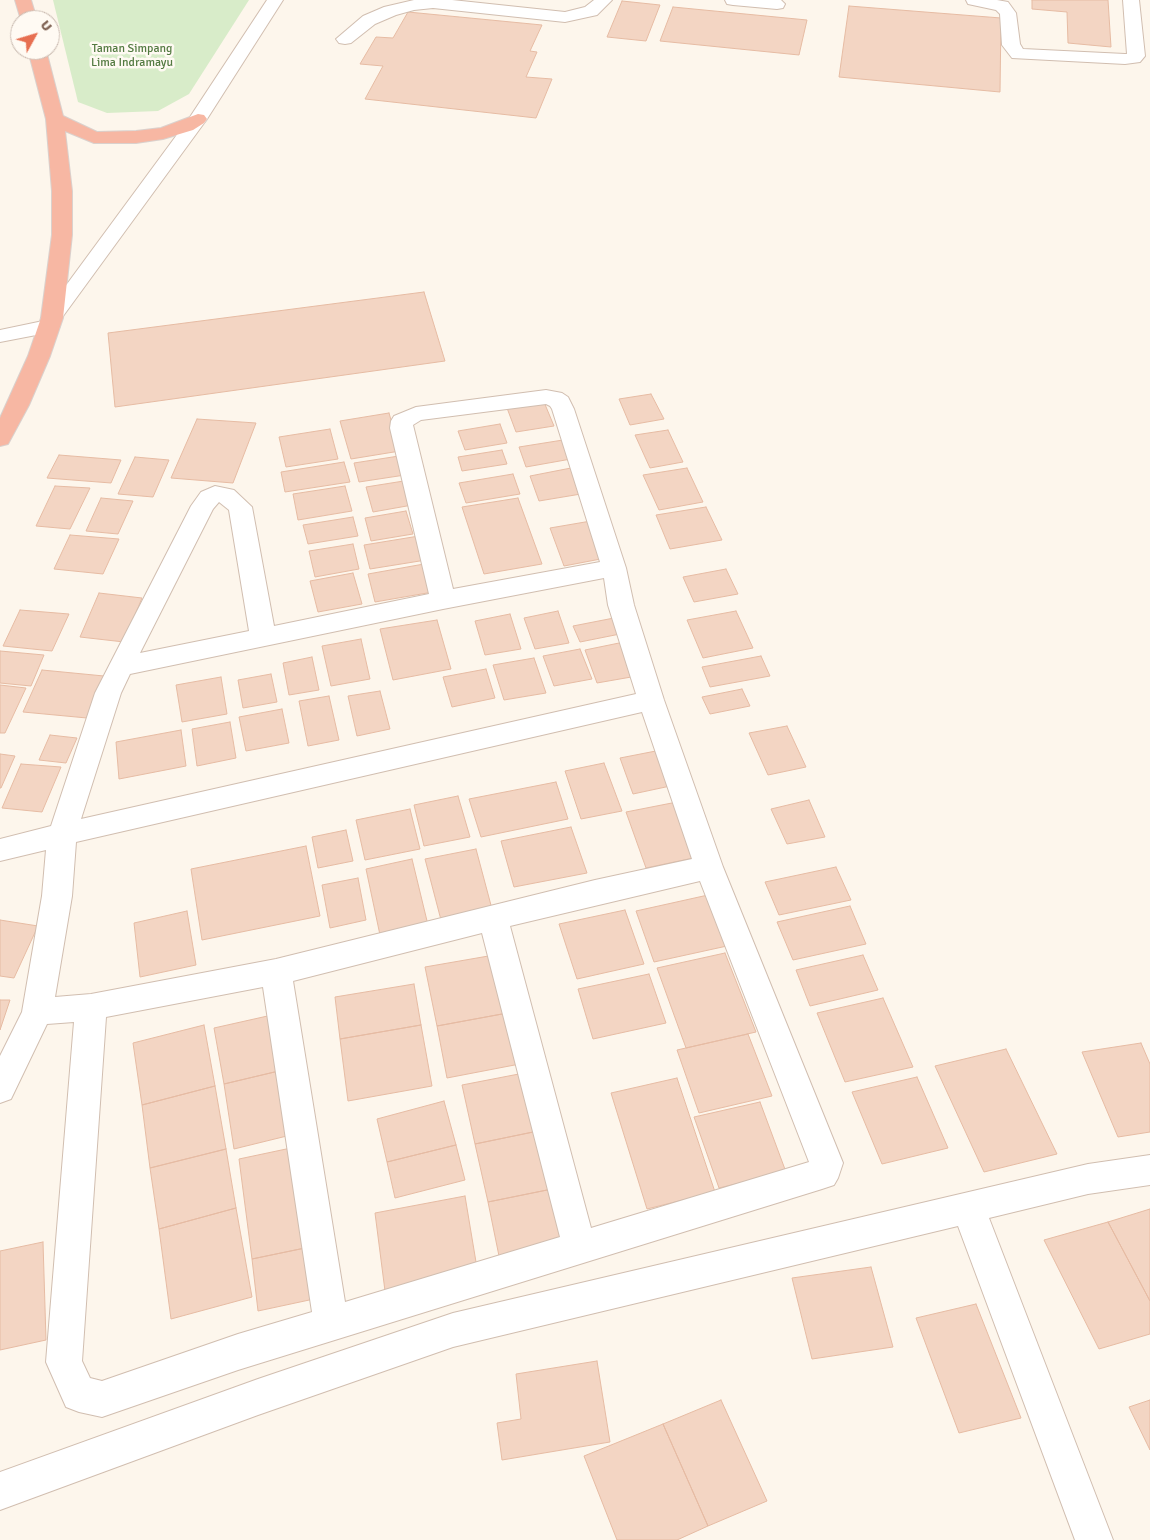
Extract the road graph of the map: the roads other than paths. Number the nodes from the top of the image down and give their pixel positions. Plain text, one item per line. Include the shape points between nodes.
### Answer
1 (275, 0) edge
2 (604, 0) edge
3 (734, 0) edge
4 (974, 0) edge
5 (1131, 0) edge
6 (777, 4) dead end
7 (345, 39) dead end
8 (40, 60) edge
9 (198, 119) junction
10 (55, 120) junction
11 (50, 322) junction
12 (0, 336) edge
13 (0, 439) edge
14 (614, 568) junction
15 (443, 600) junction
16 (263, 638) junction
17 (120, 666) junction
18 (651, 700) junction
19 (62, 835) junction
20 (0, 850) edge
21 (709, 867) junction
22 (494, 918) junction
23 (276, 972) junction
24 (91, 1007) junction
25 (37, 1012) junction
26 (0, 1089) edge
27 (1148, 1176) edge
28 (968, 1208) junction
29 (580, 1249) junction
30 (331, 1324) junction
31 (0, 1491) edge
32 (1094, 1540) edge

1 - 9 street
2 - 7 street via 590,12 565,17 432,3 414,5 369,20
3 - 6 street
4 - 5 street via 1002,6 1008,13 1011,45 1018,54 1125,59 1136,56
8 - 10 highway
9 - 10 highway via 164,133 114,138 94,137
9 - 11 street
10 - 11 highway via 62,191 62,235
11 - 12 street
11 - 13 highway via 39,356
14 - 15 street
14 - 15 street via 560,402 546,397 416,414 402,422 401,428
14 - 18 street via 621,605
15 - 16 street
16 - 17 street
16 - 17 street via 240,507 226,495 215,494 203,506
17 - 19 street via 108,693
18 - 19 street
18 - 21 street
19 - 20 street
19 - 25 street via 57,896
21 - 22 street
21 - 29 street via 826,1167 818,1176
22 - 23 street
22 - 29 street
23 - 24 street
23 - 30 street
24 - 25 street
24 - 30 street via 64,1362 79,1394 102,1399
25 - 26 street
27 - 28 street via 1088,1179
28 - 31 street via 453,1330
28 - 32 street
29 - 30 street

